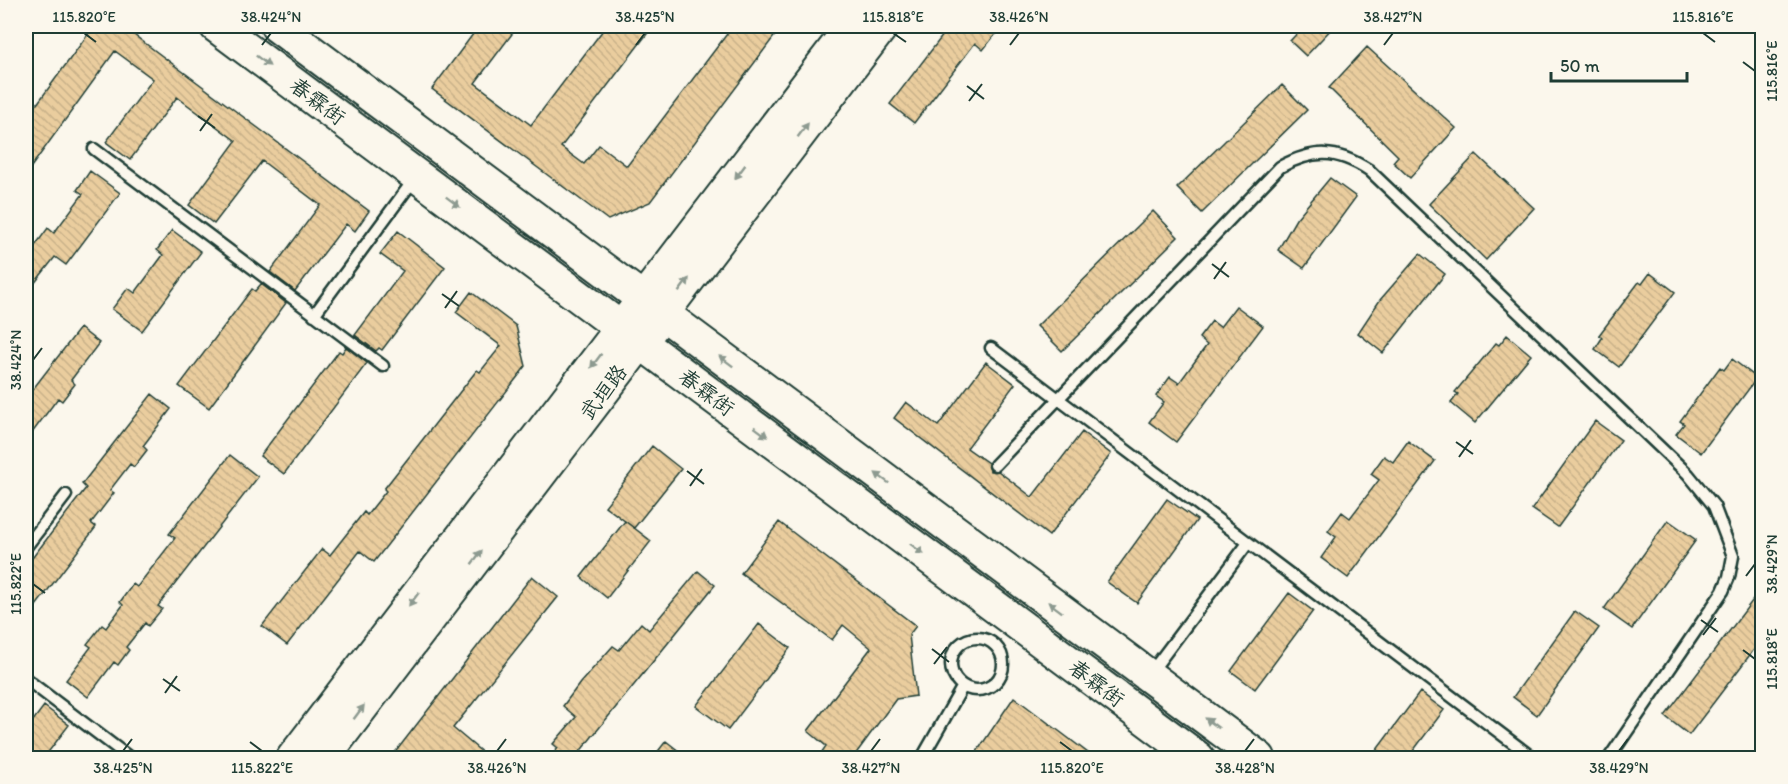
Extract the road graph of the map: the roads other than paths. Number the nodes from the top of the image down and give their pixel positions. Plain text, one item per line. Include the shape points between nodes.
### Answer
1 (216, 26) edge
2 (277, 26) edge
3 (852, 26) edge
4 (882, 26) edge
5 (94, 149) dead end
6 (417, 176) junction
7 (653, 306) junction
8 (314, 315) junction
9 (631, 335) junction
10 (991, 348) dead end
11 (383, 366) dead end
12 (1058, 399) junction
13 (995, 465) dead end
14 (66, 495) dead end
15 (1248, 543) junction
16 (26, 548) edge
17 (1002, 631) junction
18 (1148, 676) junction
19 (26, 679) edge
20 (963, 686) junction
21 (130, 759) edge
22 (292, 759) edge
23 (323, 759) edge
24 (922, 759) edge
25 (1198, 759) edge
26 (1258, 759) edge
27 (1533, 759) edge
28 (1609, 759) edge

1 -> 6 main road, 春霖街
2 - 7 main road, 春霖街
3 -> 7 main road, 武垣路
7 -> 4 main road, 武垣路
5 - 8 lane
6 - 8 lane
6 -> 9 main road, 春霖街
7 - 9 main road, 武垣路
18 -> 7 main road, 春霖街
8 - 11 lane
9 -> 17 main road, 春霖街
9 -> 22 main road, 武垣路
23 -> 9 main road, 武垣路
10 - 12 lane
12 - 13 lane
12 - 15 lane
12 - 28 lane via 1280,167 1297,158 1334,153 1369,170 1688,474 1714,506 1732,556 1723,591
14 - 16 lane
15 - 18 lane
15 - 27 lane
17 - 20 lane via 1003,665 997,680 983,689
17 - 20 lane via 967,639 954,650 951,667
17 - 25 main road, 春霖街
26 -> 18 main road, 春霖街
19 - 21 lane
20 - 24 lane

